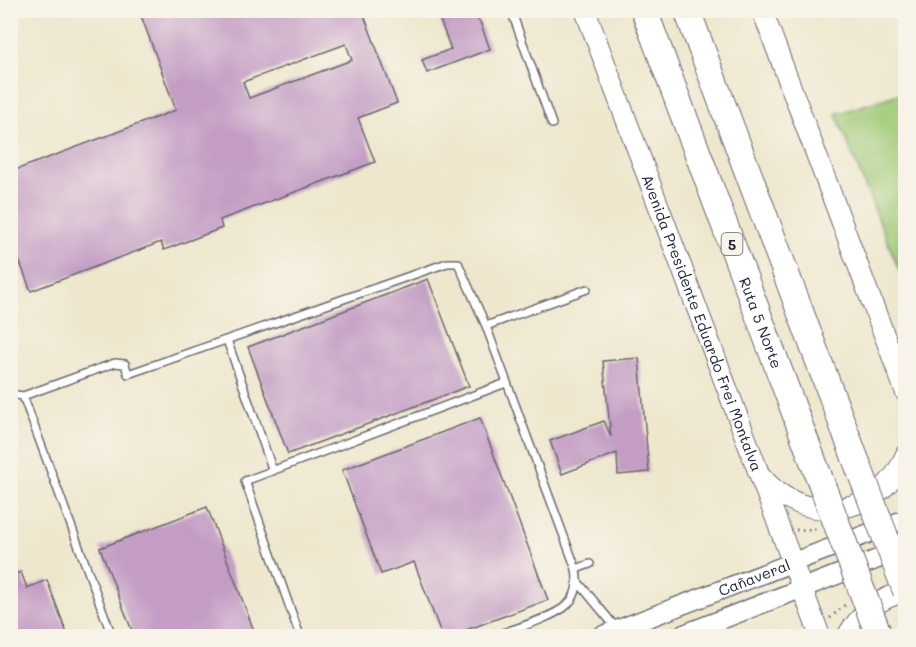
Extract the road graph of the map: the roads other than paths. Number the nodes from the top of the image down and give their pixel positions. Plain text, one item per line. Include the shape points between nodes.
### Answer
1 (511, 10) edge
2 (585, 10) edge
3 (644, 10) edge
4 (687, 10) edge
5 (762, 10) edge
6 (552, 124) dead end
7 (587, 288) dead end
8 (486, 326) junction
9 (227, 340) junction
10 (506, 383) junction
11 (906, 393) edge
12 (10, 394) edge
13 (23, 396) junction
14 (906, 454) edge
15 (754, 466) junction
16 (273, 471) junction
17 (906, 519) edge
18 (906, 548) edge
19 (590, 564) dead end
20 (791, 564) junction
21 (576, 569) junction
22 (578, 582) junction
23 (801, 589) junction
24 (906, 591) edge
25 (610, 633) edge
26 (112, 636) edge
27 (300, 636) edge
28 (494, 636) edge
29 (679, 636) edge
30 (820, 636) edge
31 (847, 636) edge
32 (879, 636) edge

1 - 6 lane
2 - 15 main road, Avenida Presidente Eduardo Frei Montalva
3 - 32 highway, Ruta 5 Norte / 5, bridge
4 - 24 highway, bridge
5 - 11 main road
7 - 8 lane
8 - 9 lane via 458,263 447,263
8 - 10 lane
9 - 13 lane via 128,374 124,364 115,363
9 - 16 lane
10 - 16 lane
10 - 21 lane
12 - 13 lane
13 - 26 lane
14 - 15 main road via 892,478 875,495 853,505 828,509 802,506 785,497
15 - 20 main road, Avenida Presidente Eduardo Frei Montalva
16 - 27 lane via 245,481
17 - 20 street, Cañaveral
18 - 23 street, Cañaveral
19 - 21 lane
20 - 23 main road, Avenida Presidente Eduardo Frei Montalva
20 - 25 street, Cañaveral
21 - 22 lane
22 - 25 lane
22 - 28 lane via 567,606
23 - 29 street, Cañaveral
23 - 30 main road, Avenida Presidente Eduardo Frei Montalva
24 - 31 main road via 873,606

